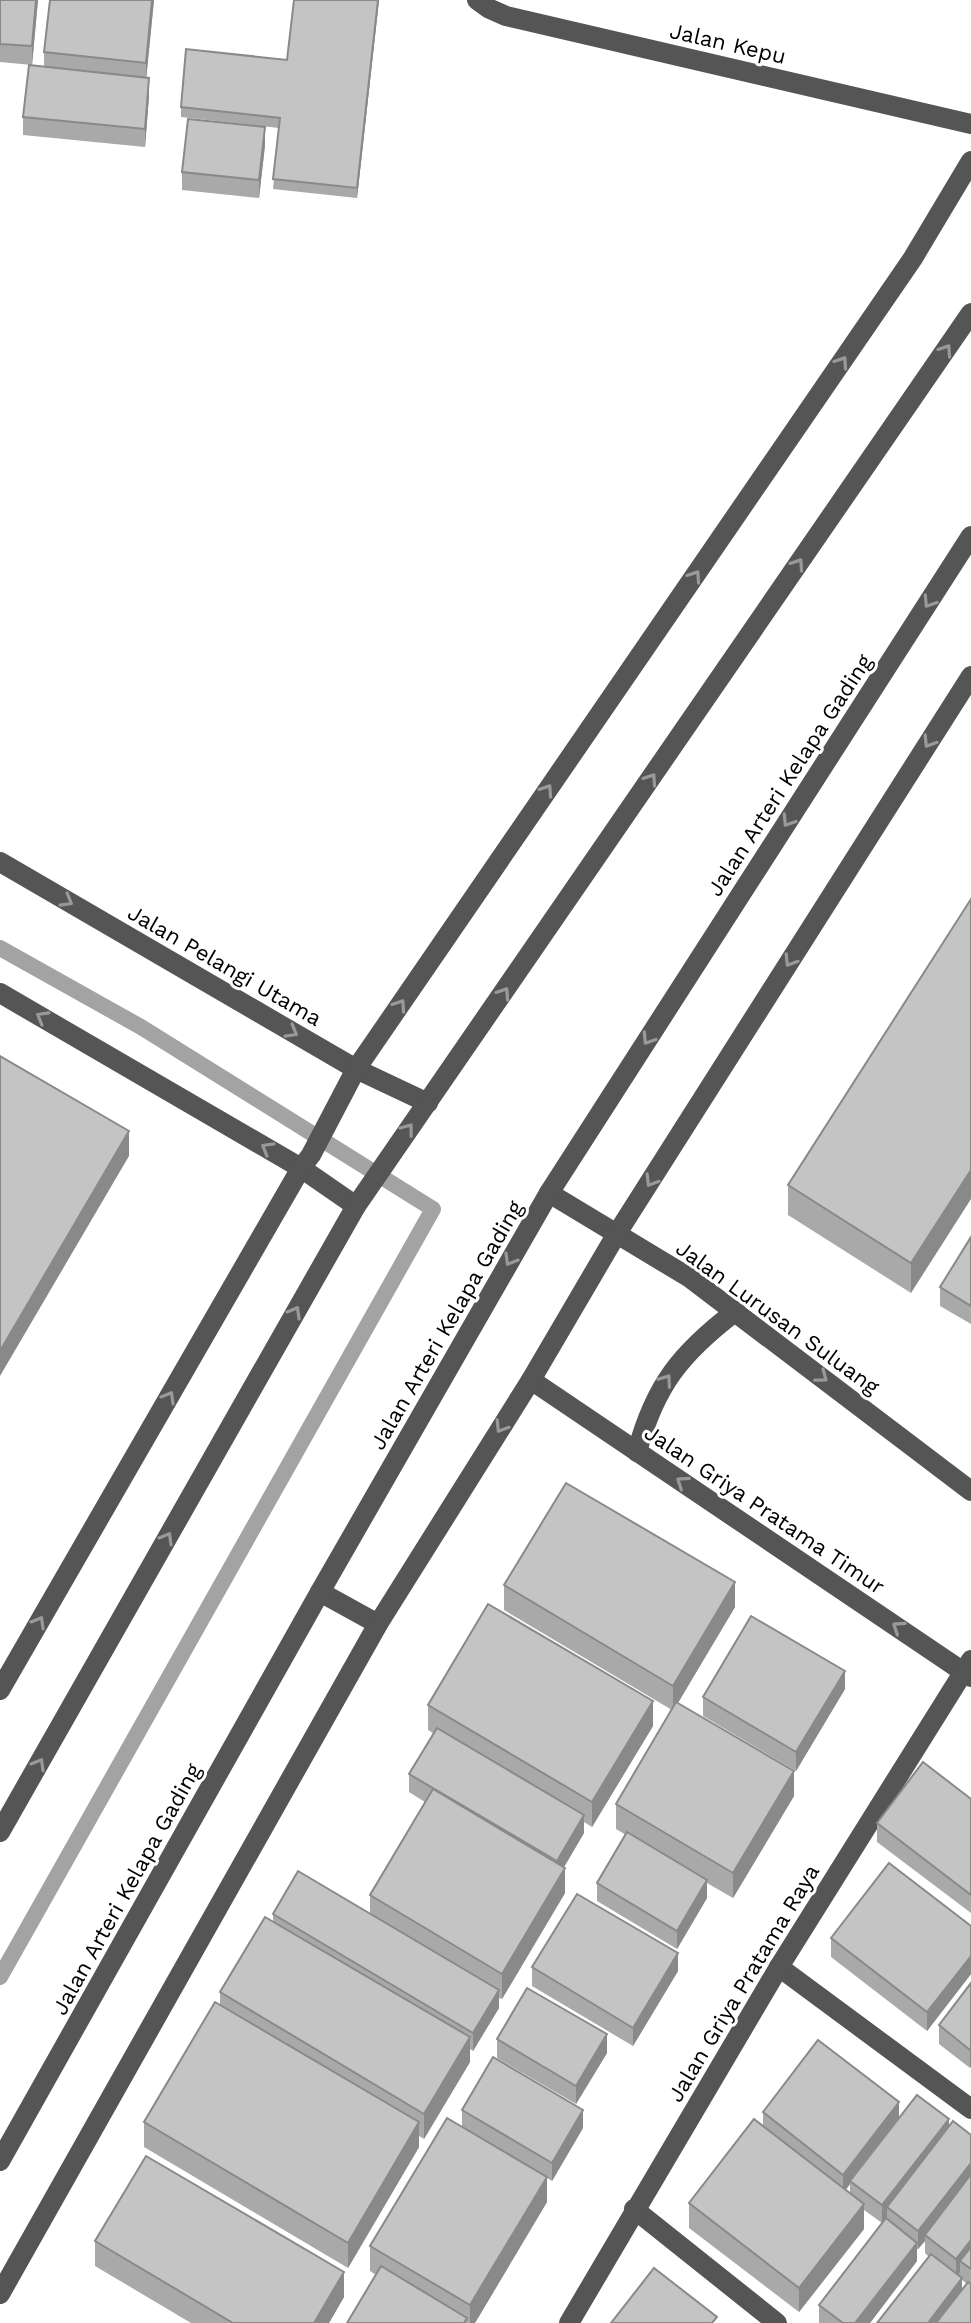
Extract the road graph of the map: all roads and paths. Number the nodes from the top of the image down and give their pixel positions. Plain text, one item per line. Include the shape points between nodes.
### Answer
1 (477, 0) edge
2 (971, 124) edge
3 (971, 161) edge
4 (971, 313) edge
5 (971, 536) edge
6 (971, 676) edge
7 (0, 862) edge
8 (0, 993) edge
9 (356, 1069) junction
10 (428, 1103) junction
11 (306, 1161) junction
12 (549, 1193) junction
13 (361, 1199) junction
14 (616, 1235) junction
15 (736, 1311) junction
16 (531, 1380) junction
17 (637, 1452) junction
18 (971, 1491) edge
19 (320, 1592) junction
20 (378, 1624) junction
21 (968, 1669) edge
22 (0, 1690) edge
23 (0, 1832) edge
24 (779, 1967) junction
25 (971, 2109) edge
26 (0, 2161) edge
27 (634, 2209) junction
28 (0, 2294) edge
29 (569, 2323) edge
30 (777, 2323) edge

1 - 2 street, Jalan Kepu via 506,16
9 -> 3 street via 913,258
10 -> 4 street
5 -> 12 street, Jalan Arteri Kelapa Gading
6 -> 14 street
7 -> 9 street, Jalan Pelangi Utama
11 -> 8 street
9 - 10 street, Jalan Pelangi Utama
9 - 11 street
13 -> 10 street
11 - 13 street
22 -> 11 street
12 - 14 street, Jalan Lurusan Suluang
12 -> 19 street, Jalan Arteri Kelapa Gading
23 -> 13 street
14 - 15 street, Jalan Lurusan Suluang
14 - 16 street
17 -> 15 street via 655,1397 668,1376
15 -> 18 street, Jalan Lurusan Suluang
16 - 17 street, Jalan Griya Pratama Timur
16 -> 20 street
21 -> 17 street, Jalan Griya Pratama Timur
19 - 20 street
19 - 26 street, Jalan Arteri Kelapa Gading
20 - 28 street
21 - 24 street, Jalan Griya Pratama Raya
24 - 25 street
24 - 27 street, Jalan Griya Pratama Raya
27 - 29 street, Jalan Griya Pratama Raya
27 - 30 street

